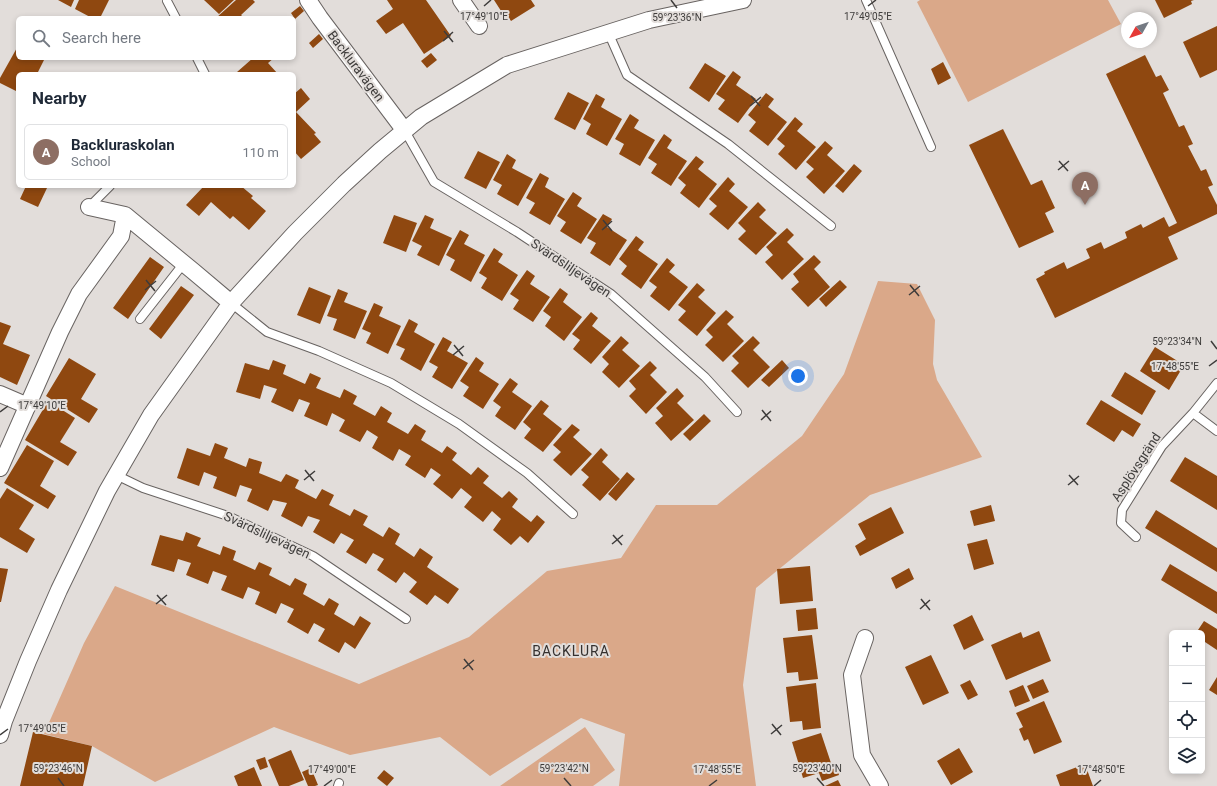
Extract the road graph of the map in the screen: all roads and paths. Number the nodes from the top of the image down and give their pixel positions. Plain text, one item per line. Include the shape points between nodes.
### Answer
1 (308, 0) edge
2 (461, 0) edge
3 (743, 0) edge
4 (866, 0) edge
5 (167, 1) dead end
6 (175, 16) edge
7 (479, 26) dead end
8 (608, 32) junction
9 (197, 60) edge
10 (204, 72) edge
11 (405, 131) junction
12 (931, 146) dead end
13 (108, 188) edge
14 (89, 207) joint
15 (125, 216) junction
16 (831, 226) dead end
17 (184, 263) junction
18 (231, 303) junction
19 (140, 320) dead end
20 (1217, 383) edge
21 (0, 394) edge
22 (28, 406) junction
23 (737, 412) dead end
24 (1193, 413) junction
25 (1217, 431) edge
26 (0, 468) edge
27 (116, 475) junction
28 (573, 514) dead end
29 (1136, 537) dead end
30 (406, 619) dead end
31 (865, 638) dead end
32 (0, 735) edge
33 (880, 786) edge

1 - 11 street, Backluravägen
2 - 7 street
3 - 8 street via 649,20
4 - 12 lane
5 - 6 lane
8 - 11 street via 507,65 421,117
8 - 16 lane via 627,75 728,144
9 - 10 lane
11 - 18 street via 339,189
11 - 23 lane, Svärdsliljevägen via 434,182 517,232 611,294 705,377
13 - 14 lane
14 - 15 street
15 - 17 street
15 - 22 street via 121,236 79,294
17 - 18 street
17 - 19 lane
18 - 27 street via 151,416
18 - 28 lane via 267,332 319,350 391,383 459,424 527,473
20 - 24 lane, Asplövsgränd
21 - 22 street
22 - 26 street
24 - 25 lane
24 - 29 lane, Asplövsgränd via 1162,446 1122,510 1121,523
27 - 30 lane, Svärdsliljevägen via 143,488 228,516 313,556
27 - 32 street via 59,590
31 - 33 street via 852,675 862,755

